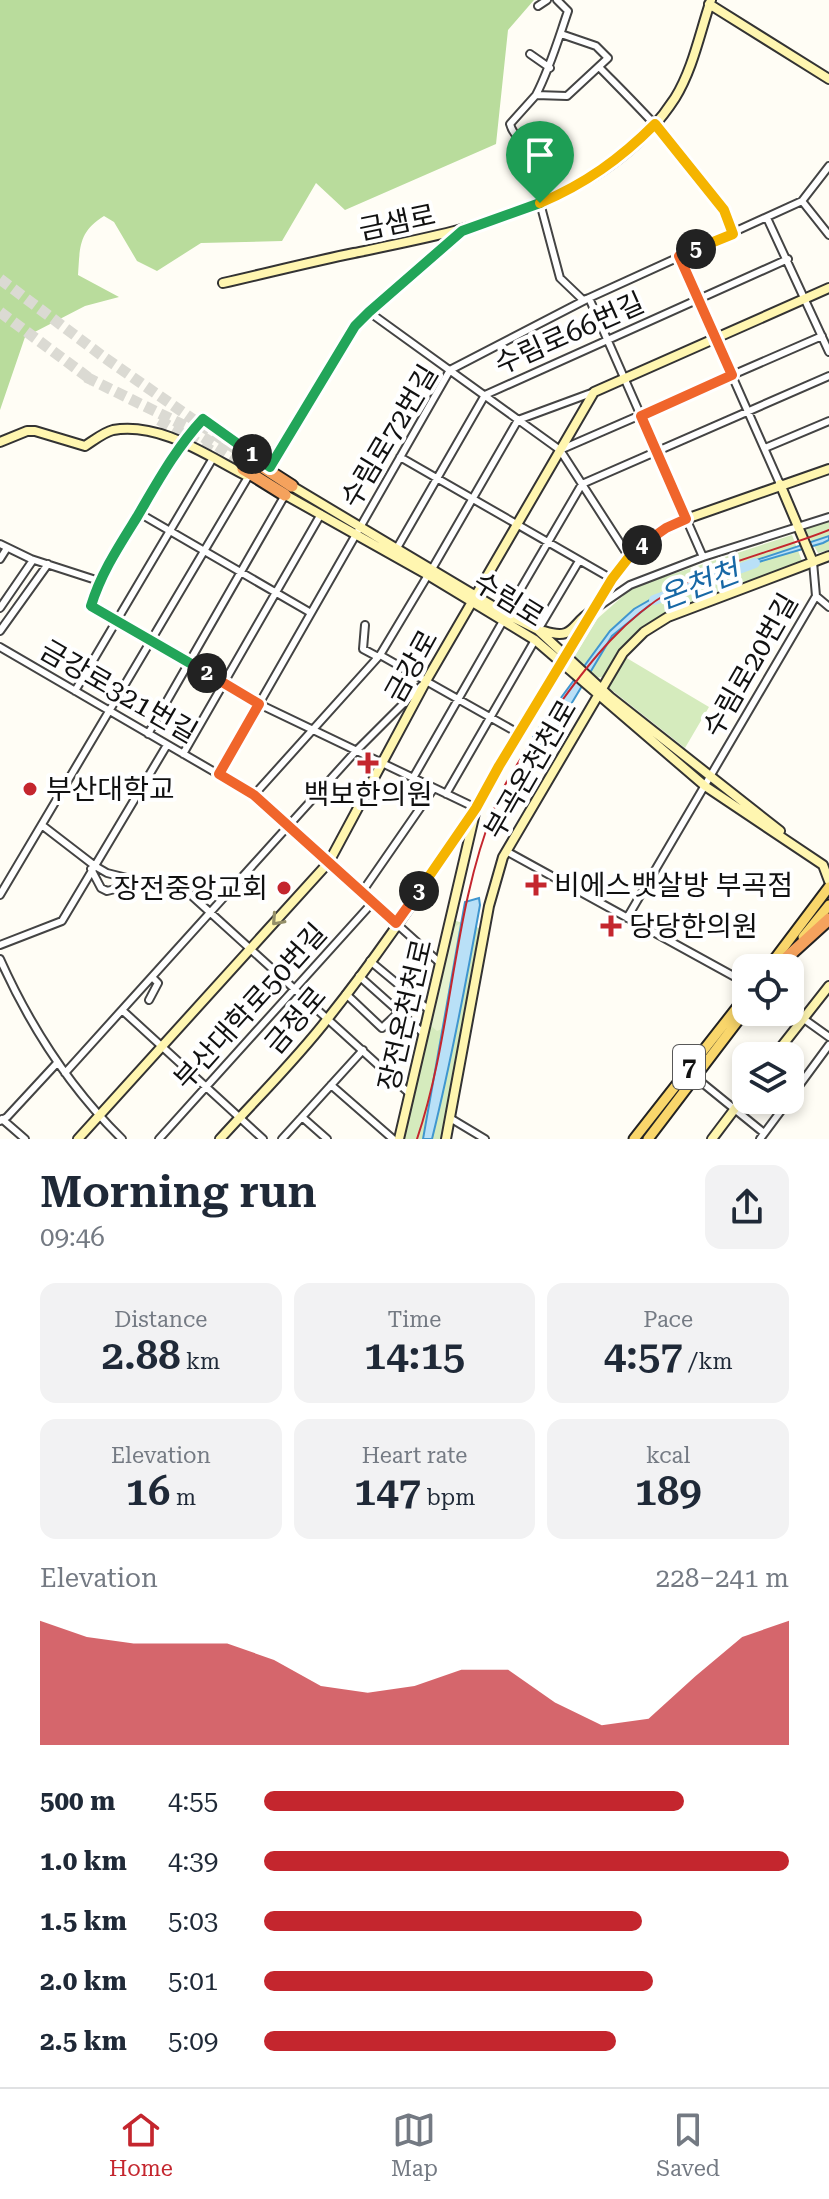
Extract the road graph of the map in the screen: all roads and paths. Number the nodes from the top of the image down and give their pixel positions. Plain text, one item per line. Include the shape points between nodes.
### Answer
1 (547, 0) edge
2 (557, 0) edge
3 (710, 2) edge
4 (538, 6) dead end
5 (561, 34) junction
6 (530, 54) dead end
7 (599, 67) junction
8 (550, 68) junction
9 (829, 79) edge
10 (536, 95) junction
11 (655, 124) junction
12 (829, 166) edge
13 (802, 201) junction
14 (540, 203) junction
15 (767, 218) junction
16 (462, 231) junction
17 (733, 234) junction
18 (829, 235) edge
19 (679, 256) junction
20 (788, 259) junction
21 (223, 283) dead end
22 (829, 288) edge
23 (589, 298) junction
24 (805, 298) junction
25 (699, 299) junction
26 (369, 312) junction
27 (822, 336) junction
28 (716, 338) junction
29 (607, 340) junction
30 (829, 352) edge
31 (450, 370) junction
32 (732, 375) junction
33 (829, 376) edge
34 (625, 378) junction
35 (594, 392) junction
36 (485, 395) junction
37 (748, 412) junction
38 (641, 416) junction
39 (518, 420) junction
40 (829, 421) edge
41 (0, 442) edge
42 (181, 442) junction
43 (765, 448) junction
44 (560, 450) junction
45 (657, 452) junction
46 (400, 457) junction
47 (213, 458) junction
48 (250, 459) tunnel mouth
49 (268, 468) junction
50 (829, 469) edge
51 (246, 473) junction
52 (437, 478) junction
53 (582, 484) junction
54 (780, 484) junction
55 (288, 490) junction
56 (472, 499) junction
57 (139, 513) junction
58 (321, 514) junction
59 (829, 517) edge
60 (686, 519) junction
61 (517, 525) junction
62 (800, 529) junction
63 (169, 531) junction
64 (358, 531) junction
65 (548, 543) junction
66 (4, 546) edge
67 (397, 548) junction
68 (204, 551) junction
69 (829, 556) edge
70 (629, 557) junction
71 (703, 557) junction
72 (0, 559) edge
73 (33, 560) junction
74 (579, 561) junction
75 (813, 562) junction
76 (48, 564) junction
77 (618, 569) junction
78 (241, 572) junction
79 (430, 572) junction
80 (612, 579) junction
81 (99, 581) junction
82 (630, 585) junction
83 (276, 593) junction
84 (816, 596) junction
85 (474, 598) junction
86 (829, 607) edge
87 (0, 608) edge
88 (592, 611) junction
89 (311, 613) junction
90 (504, 617) junction
91 (116, 620) junction
92 (365, 625) dead end
93 (0, 631) edge
94 (537, 635) junction
95 (152, 641) junction
96 (0, 647) edge
97 (379, 656) junction
98 (189, 663) junction
99 (567, 664) junction
100 (426, 681) junction
101 (224, 683) junction
102 (597, 690) junction
103 (75, 691) junction
104 (458, 699) junction
105 (259, 704) junction
106 (111, 712) junction
107 (490, 717) junction
108 (313, 730) junction
109 (518, 733) junction
110 (148, 734) junction
111 (167, 745) junction
112 (356, 751) junction
113 (183, 754) junction
114 (383, 763) junction
115 (219, 774) junction
116 (711, 776) junction
117 (413, 778) junction
118 (705, 786) junction
119 (434, 788) junction
120 (446, 794) junction
121 (254, 795) junction
122 (476, 808) junction
123 (43, 826) junction
124 (289, 826) junction
125 (506, 851) junction
126 (329, 862) junction
127 (826, 867) edge
128 (93, 868) junction
129 (141, 881) junction
130 (829, 884) edge
131 (362, 892) junction
132 (0, 895) edge
133 (373, 902) junction
134 (829, 905) edge
135 (211, 912) junction
136 (627, 918) junction
137 (829, 921) edge
138 (396, 923) junction
139 (0, 945) edge
140 (251, 948) junction
141 (778, 954) edge
142 (789, 954) edge
143 (793, 954) edge
144 (0, 959) edge
145 (370, 961) junction
146 (440, 963) junction
147 (732, 975) edge
148 (359, 976) junction
149 (152, 977) junction
150 (829, 986) edge
151 (295, 989) junction
152 (346, 994) junction
153 (149, 1000) dead end
154 (122, 1010) junction
155 (429, 1010) junction
156 (399, 1012) junction
157 (732, 1014) edge
158 (329, 1018) junction
159 (804, 1018) edge
160 (804, 1020) edge
161 (734, 1026) edge
162 (798, 1026) edge
163 (423, 1033) junction
164 (829, 1037) edge
165 (785, 1042) edge
166 (829, 1045) edge
167 (161, 1047) junction
168 (363, 1050) junction
169 (57, 1063) junction
170 (65, 1073) junction
171 (695, 1077) junction
172 (804, 1079) edge
173 (331, 1085) junction
174 (206, 1087) junction
175 (409, 1093) junction
176 (732, 1107) edge
177 (732, 1113) edge
178 (740, 1114) edge
179 (778, 1114) edge
180 (99, 1116) junction
181 (239, 1117) junction
182 (302, 1117) junction
183 (450, 1118) junction
184 (1, 1120) edge
185 (762, 1136) edge
186 (25, 1139) edge
187 (78, 1139) edge
188 (122, 1139) edge
189 (159, 1139) edge
190 (220, 1139) edge
191 (263, 1139) edge
192 (282, 1139) edge
193 (327, 1139) edge
194 (396, 1139) edge
195 (446, 1139) edge
196 (485, 1139) edge
197 (634, 1139) edge
198 (648, 1139) edge
199 (712, 1139) edge

1 - 4 street
2 - 5 street via 568,11
3 - 9 main road
3 - 11 main road, 금샘로 via 677,95
5 - 7 street via 596,46 608,58
5 - 8 street
6 - 8 street
7 - 10 street via 567,96
7 - 11 street
8 - 10 street
10 - 14 street via 510,129 546,159
11 - 14 main road, 금샘로 via 601,172
11 - 17 street via 724,210
12 - 13 street, 수림로72번길
13 - 15 street, 수림로72번길
13 - 18 street
14 - 16 main road, 금샘로
14 - 23 street via 560,278 583,300
15 - 17 street, 수림로72번길
15 - 20 street
16 - 21 main road, 금샘로
16 - 26 street
17 - 19 street, 수림로72번길
19 - 23 street, 수림로72번길
19 - 25 street
20 - 24 street
20 - 25 street, 수림로66번길
22 - 24 main road
23 - 29 street
23 - 31 street, 수림로72번길
24 - 27 street
24 - 28 main road
25 - 28 street
25 - 29 street, 수림로66번길
26 - 31 street
26 - 49 street via 355,326
27 - 30 street
27 - 32 street
28 - 32 street
28 - 34 main road
29 - 34 street
29 - 36 street, 수림로66번길
31 - 36 street
31 - 46 street, 수림로72번길
32 - 37 street
32 - 38 street
33 - 37 street
34 - 35 main road
34 - 38 street
35 - 39 street
35 - 44 main road, 금강로
36 - 39 street
36 - 52 street, 수림로66번길
37 - 43 street
37 - 45 street
38 - 44 street
38 - 45 street
39 - 44 street
39 - 56 street
40 - 43 street
41 - 42 main road via 35,431 85,446 112,430 153,433
42 - 47 main road
42 - 49 main road via 203,419
42 - 57 street
43 - 54 street
44 - 53 street
44 - 61 main road, 금강로
45 - 53 street
45 - 60 street
46 - 52 street
46 - 64 street, 수림로72번길
47 - 51 main road
47 - 63 street
48 - 49 highway
49 - 55 highway
50 - 54 main road, 금정로
51 - 55 highway
51 - 68 street
52 - 56 street
52 - 67 street, 수림로66번길
53 - 65 street
53 - 70 street
54 - 60 main road, 금정로
54 - 62 main road
55 - 58 main road, 수림로
55 - 64 main road, 수림로
55 - 78 street
56 - 61 street
56 - 79 street
57 - 63 street
57 - 81 street
58 - 64 main road, 수림로
58 - 83 street
59 - 62 street
60 - 70 main road, 금정로
60 - 71 street
61 - 65 street
61 - 85 main road, 금강로
62 - 71 street
62 - 75 main road
63 - 68 street
63 - 91 street
64 - 67 main road, 수림로
64 - 79 main road, 수림로
64 - 89 street, 수림로72번길
65 - 74 street
65 - 90 street
66 - 72 street
66 - 73 street
67 - 79 main road, 수림로
68 - 78 street
68 - 95 street
69 - 75 main road, 부곡온천천로
70 - 77 main road, 금정로
71 - 82 street
73 - 76 street
73 - 87 street
74 - 80 street
74 - 94 street, 수림로
75 - 84 street, 수림로20번길
75 - 102 main road, 부곡온천천로 via 668,617 623,653
76 - 81 street
76 - 93 street
77 - 80 main road, 금정로
77 - 82 street via 620,582
78 - 83 street
78 - 98 street
79 - 85 main road, 수림로
79 - 97 street
80 - 88 main road, 금정로
81 - 91 street via 91,606
82 - 88 street
83 - 89 street
83 - 101 street
84 - 86 street
84 - 116 street, 수림로20번길
85 - 90 main road, 수림로
85 - 100 main road, 금강로
88 - 94 main road via 569,633
88 - 99 main road, 금정로
89 - 105 street, 수림로72번길
90 - 94 main road, 수림로
90 - 104 street
91 - 95 street
91 - 103 street
92 - 97 street via 363,649
94 - 99 main road, 수림로
94 - 107 street
95 - 98 street
95 - 106 street
96 - 103 street, 금강로321번길
97 - 100 street
97 - 108 street
98 - 101 street
98 - 110 street
99 - 102 main road, 수림로
99 - 109 main road, 금정로
100 - 104 street
100 - 112 street
100 - 114 main road, 금강로
101 - 105 street
101 - 113 street
102 - 116 main road, 수림로
102 - 118 main road, 수림로
102 - 125 main road, 부곡온천천로
103 - 106 street, 금강로321번길
104 - 107 street
104 - 117 street
105 - 108 street
105 - 115 street, 수림로72번길
106 - 110 street, 금강로321번길
106 - 123 street
107 - 109 street
107 - 120 street
108 - 112 street
108 - 121 street
109 - 122 main road, 금정로
110 - 111 street, 금강로321번길
111 - 113 street, 금강로321번길
111 - 128 street
112 - 114 street
112 - 124 street
113 - 115 street, 금강로321번길
114 - 117 street
114 - 126 main road, 금강로
115 - 121 street, 금강로321번길
116 - 118 street, 수림로20번길
116 - 127 main road, 수림로
117 - 119 street
118 - 127 main road, 수림로
118 - 136 street, 수림로20번길
119 - 120 street
119 - 131 street
120 - 122 street
121 - 124 street, 금강로321번길
122 - 138 main road, 금정로
122 - 146 main road, 장전온천천로
123 - 128 street
123 - 132 street
124 - 126 street, 금강로321번길
124 - 135 street
125 - 136 street
125 - 183 main road, 부곡온천천로 via 489,906
126 - 131 street
126 -> 140 main road, 금강로
127 - 130 main road
128 - 129 street
128 - 129 street via 107,891
128 - 139 street via 62,921
129 - 135 street via 160,878 181,886
130 - 141 main road
131 - 133 street
133 - 138 street
133 - 151 street, 부산대학로50번길
134 - 142 main road
135 - 140 street
135 - 149 street
136 - 147 street
137 - 143 highway
138 - 145 main road, 금정로
138 - 146 street
140 - 151 street
140 - 167 main road, 금강로
144 - 169 street via 23,1010
145 - 148 main road, 금정로
145 - 155 street
146 - 155 main road, 장전온천천로
148 - 152 main road, 금정로
148 - 156 street
149 - 153 street via 158,983
149 - 154 street
150 - 159 main road
151 - 158 street
151 - 174 street, 부산대학로50번길
152 - 156 street via 382,1028
152 - 158 main road, 금정로
154 - 167 street
154 - 170 street
155 - 163 main road, 장전온천천로
156 - 163 street
157 - 197 main road, 7
158 - 168 street
158 - 181 main road, 금정로
160 - 164 street
161 - 171 main road, 7
162 - 165 main road
163 - 175 main road, 장전온천천로
166 - 172 street
167 - 174 street
167 - 180 main road, 금강로
168 - 173 street
168 - 175 street
169 - 170 street
169 - 184 street
170 - 180 street
171 - 176 street
171 - 198 main road, 7
173 - 182 street
173 - 194 street
174 - 181 street
174 - 189 street, 부산대학로50번길
175 - 194 main road, 장전온천천로
177 - 199 main road
178 - 185 street
179 - 185 street
180 - 187 main road, 금강로
180 - 188 street
181 - 190 main road, 금정로
181 - 191 street
182 - 192 street
182 - 193 street
183 - 195 main road, 부곡온천천로
183 - 196 street
184 - 186 street

